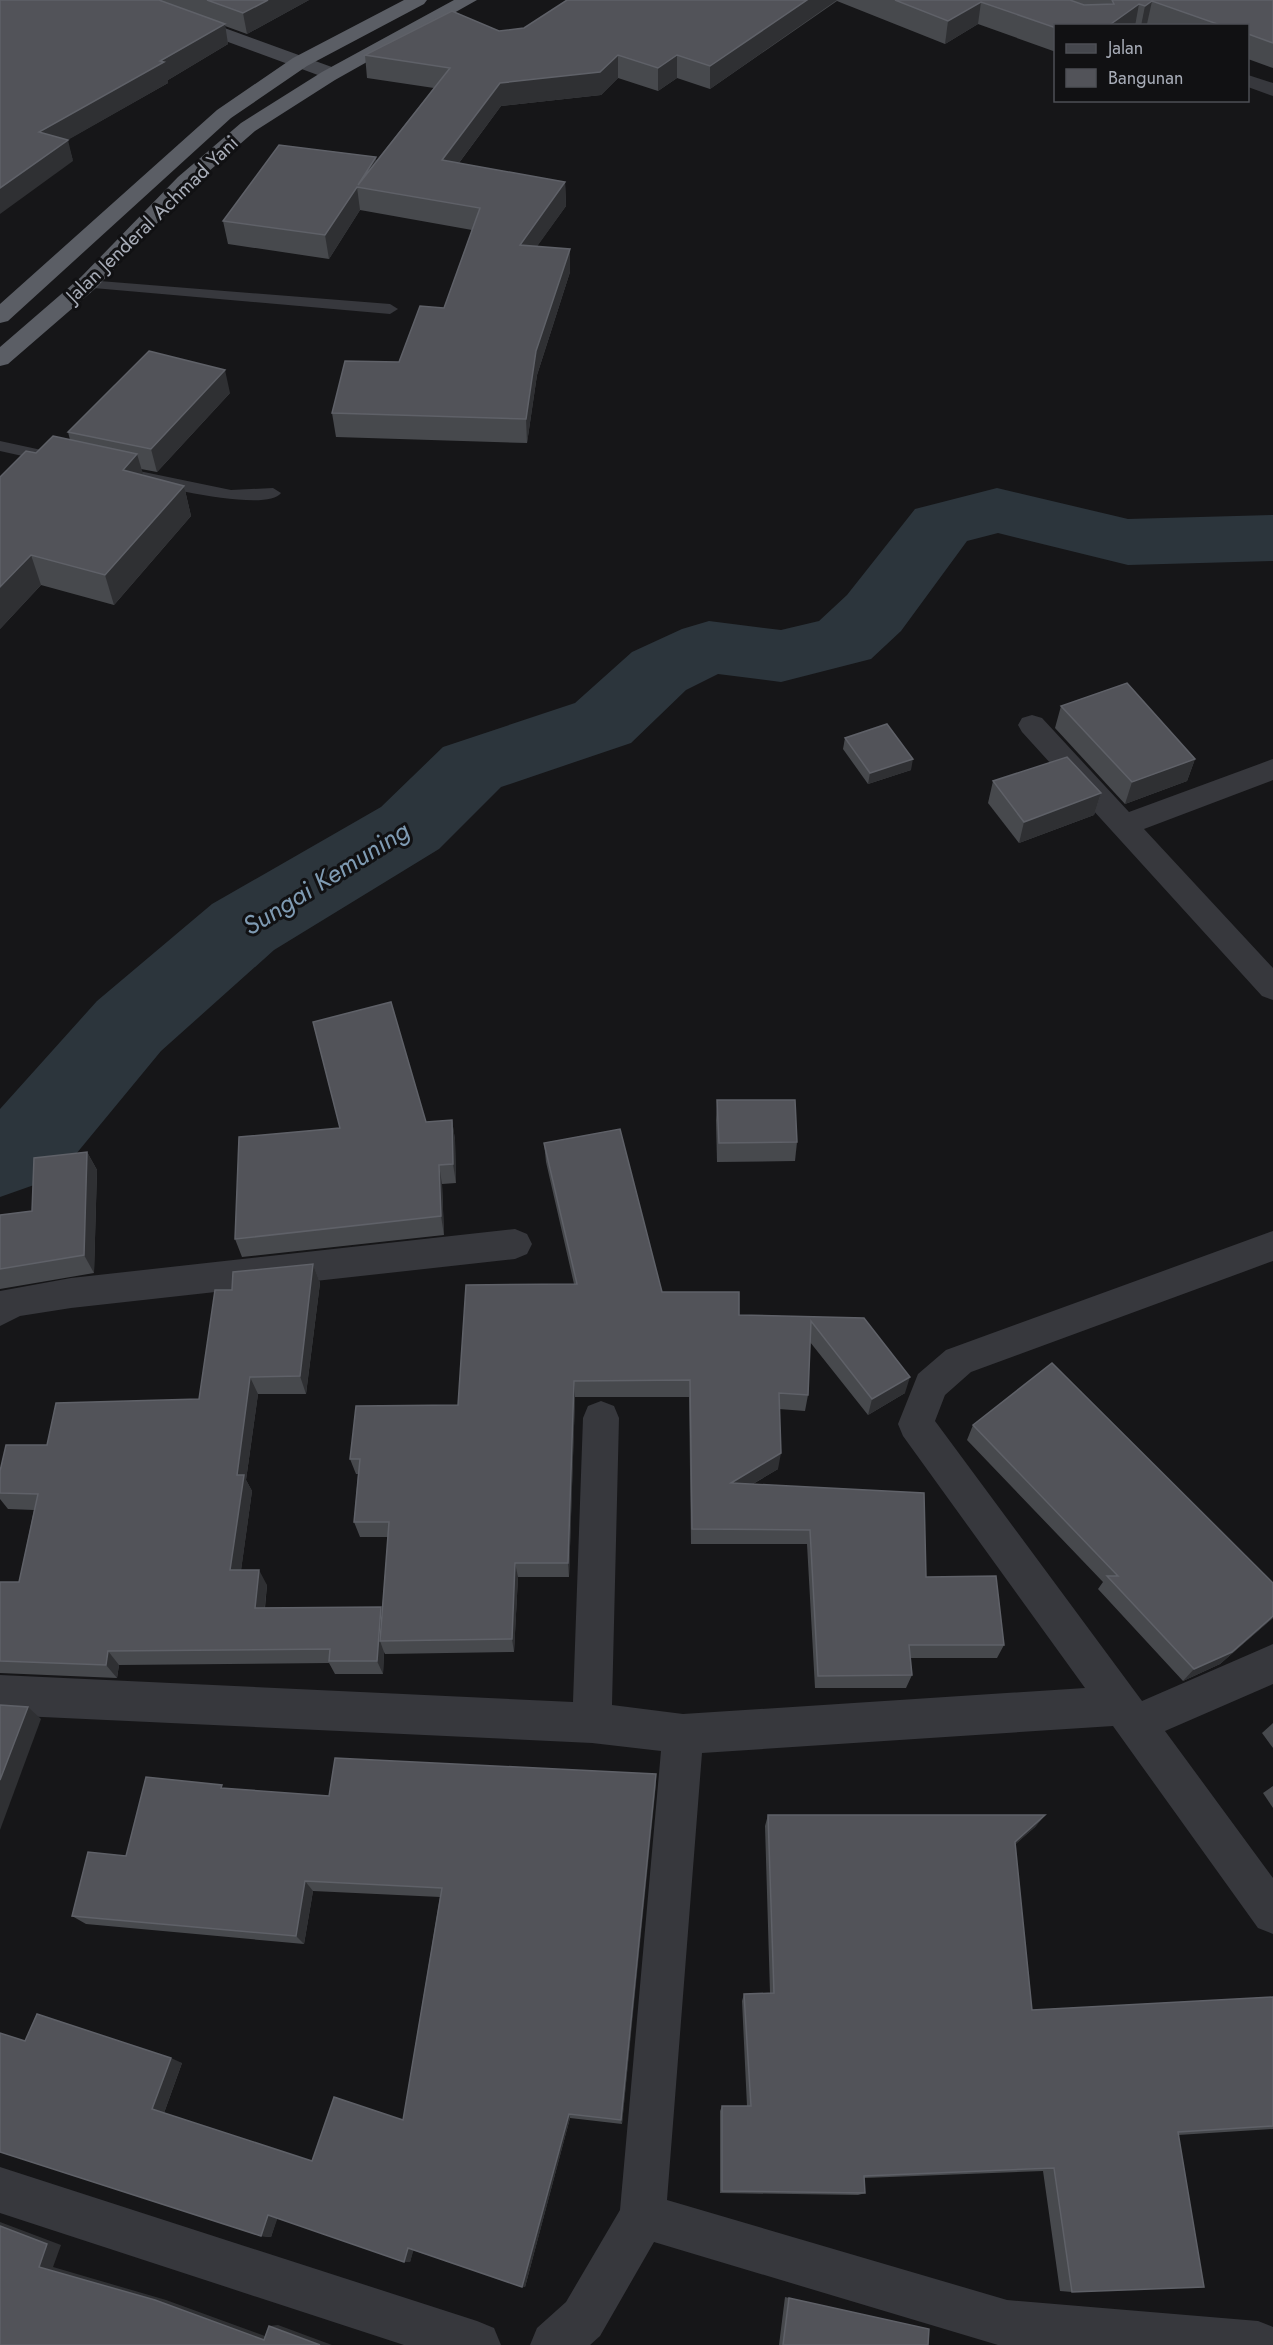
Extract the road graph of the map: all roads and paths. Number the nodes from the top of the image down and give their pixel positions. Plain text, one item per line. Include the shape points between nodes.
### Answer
1 (131, 0) edge
2 (183, 0) edge
3 (418, 0) edge
4 (468, 0) edge
5 (216, 12) edge
6 (322, 49) junction
7 (301, 52) junction
8 (354, 61) junction
9 (333, 74) junction
10 (1249, 81) edge
11 (1273, 90) edge
12 (87, 284) junction
13 (390, 309) dead end
14 (0, 316) edge
15 (0, 359) edge
16 (0, 446) edge
17 (69, 461) edge
18 (127, 473) edge
19 (273, 494) dead end
20 (1032, 725) dead end
21 (1273, 769) edge
22 (1125, 825) junction
23 (1273, 988) edge
24 (515, 1244) dead end
25 (1273, 1246) edge
26 (0, 1311) edge
27 (601, 1418) dead end
28 (1273, 1664) edge
29 (0, 1695) edge
30 (1128, 1715) junction
31 (592, 1723) junction
32 (683, 1734) junction
33 (1273, 1913) edge
34 (0, 2190) edge
35 (644, 2216) junction
36 (477, 2345) edge
37 (554, 2345) edge
38 (1258, 2345) edge

1 - 7 main road
2 - 5 main road
3 - 6 highway, Jalan Jenderal Achmad Yani
4 - 8 highway, Jalan Jenderal Achmad Yani
6 - 7 highway, Jalan Jenderal Achmad Yani
6 - 8 main road
7 - 9 main road
7 - 14 highway, Jalan Jenderal Achmad Yani via 182,150
8 - 9 highway, Jalan Jenderal Achmad Yani
9 - 12 highway, Jalan Jenderal Achmad Yani via 239,135 172,194
10 - 11 street
12 - 13 lane
12 - 15 highway, Jalan Jenderal Achmad Yani
16 - 17 lane
18 - 19 lane via 231,495
20 - 22 street
21 - 22 street
22 - 23 street
24 - 26 street via 71,1293 12,1302
25 - 30 street via 959,1361 932,1385 916,1424
27 - 31 street
28 - 30 street
29 - 31 street
30 - 32 street
30 - 33 street
31 - 32 street
32 - 35 street
34 - 36 street
35 - 37 street via 584,2319
35 - 38 street via 1007,2324

